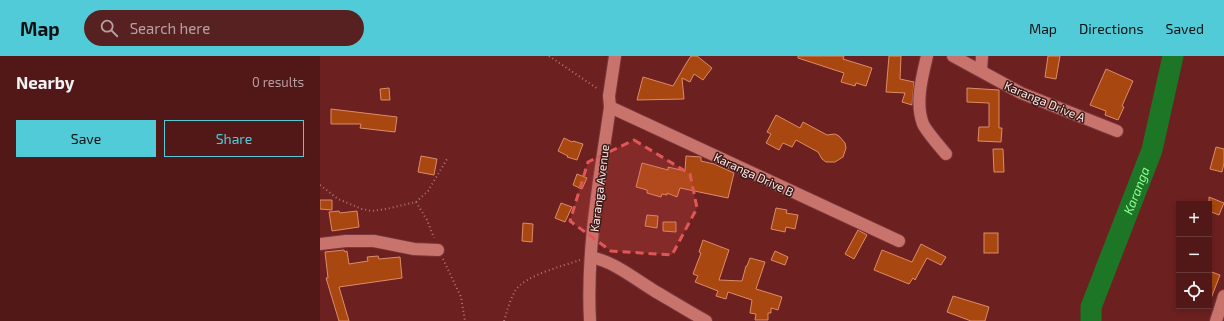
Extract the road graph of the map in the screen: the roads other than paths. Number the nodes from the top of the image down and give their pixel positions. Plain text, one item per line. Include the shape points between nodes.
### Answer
1 (616, 56) edge
2 (927, 56) edge
3 (953, 56) edge
4 (982, 56) edge
5 (981, 70) junction
6 (610, 101) junction
7 (1117, 131) dead end
8 (946, 154) dead end
9 (898, 241) dead end
10 (320, 244) edge
11 (438, 250) dead end
12 (591, 257) junction
13 (1224, 296) edge
14 (590, 321) edge
15 (706, 321) edge
16 (1216, 321) edge

1 - 6 street, Karanga Avenue
2 - 8 street via 919,105 923,125
3 - 5 street, Karanga Drive A
4 - 5 street
5 - 7 street, Karanga Drive A via 1021,93
6 - 9 street, Karanga Drive B
6 - 12 street, Karanga Avenue
10 - 11 street via 374,241 414,249
12 - 14 street, Karanga Avenue
12 - 15 street via 621,268
13 - 16 street

